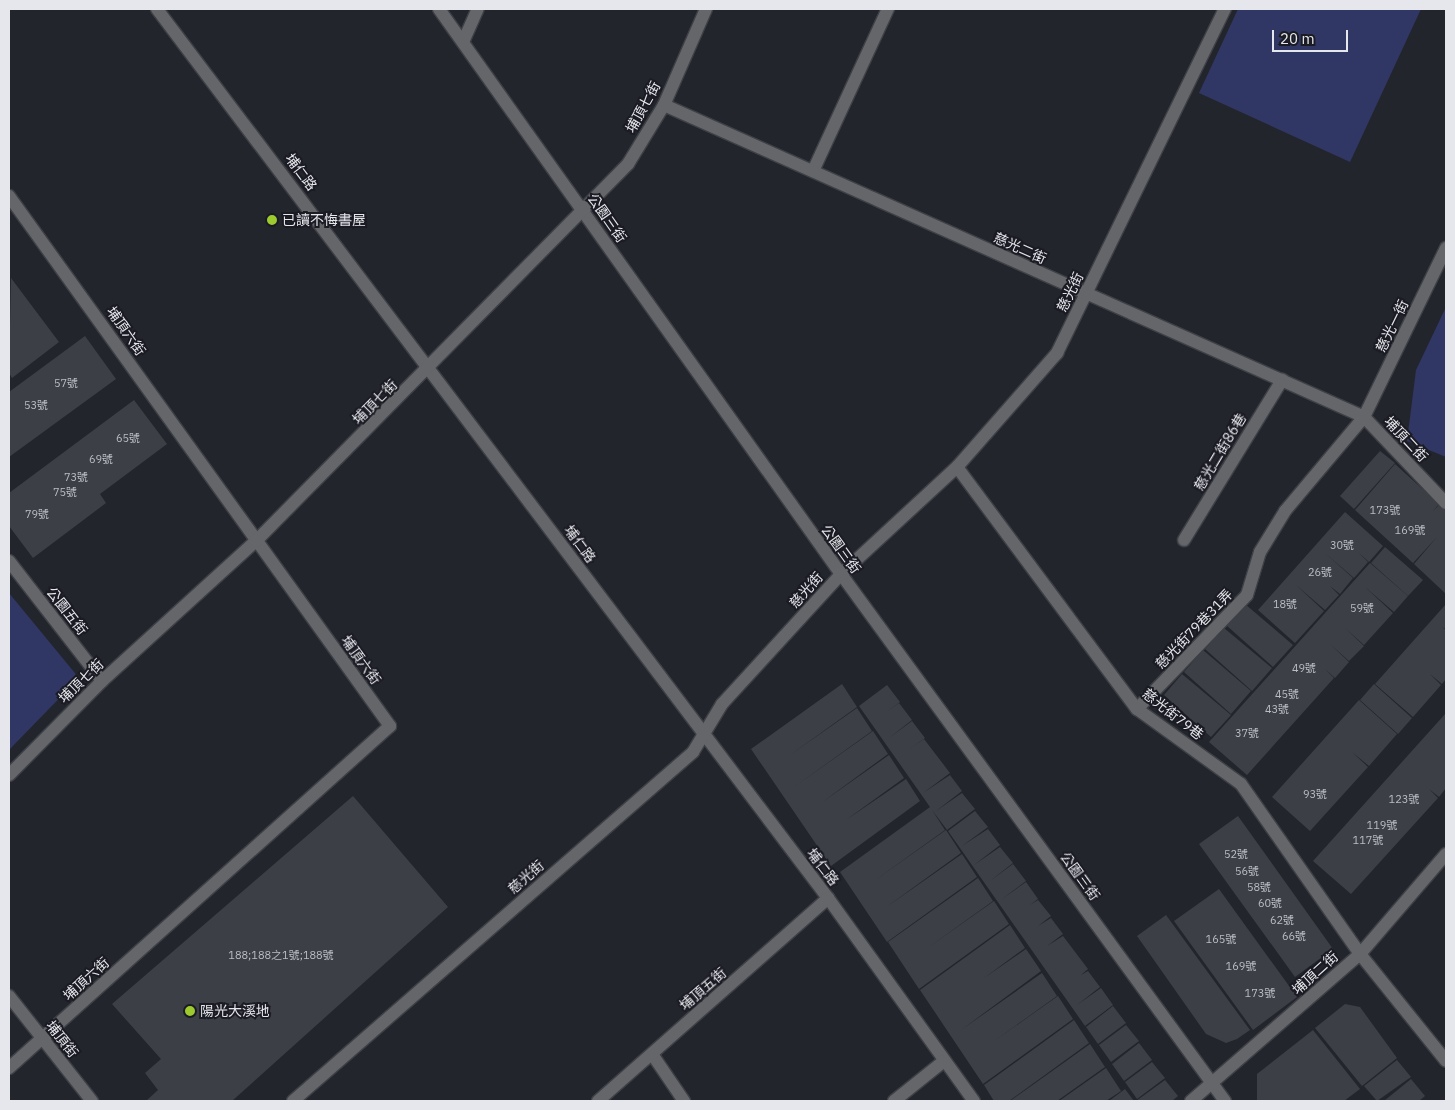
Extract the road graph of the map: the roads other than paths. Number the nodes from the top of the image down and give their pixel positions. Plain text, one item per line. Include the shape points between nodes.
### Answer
1 (157, 9) edge
2 (439, 9) edge
3 (478, 9) edge
4 (706, 9) edge
5 (888, 9) edge
6 (1225, 9) edge
7 (463, 42) junction
8 (664, 104) junction
9 (813, 171) junction
10 (9, 196) edge
11 (582, 210) junction
12 (1446, 248) edge
13 (1086, 294) junction
14 (430, 368) junction
15 (1282, 380) junction
16 (1364, 417) junction
17 (957, 467) junction
18 (1445, 501) edge
19 (1184, 540) dead end
20 (256, 541) junction
21 (9, 561) edge
22 (841, 574) junction
23 (102, 680) junction
24 (1137, 709) junction
25 (702, 734) junction
26 (9, 775) edge
27 (1446, 854) edge
28 (828, 898) junction
29 (1360, 954) junction
30 (9, 996) edge
31 (43, 1038) junction
32 (652, 1054) junction
33 (944, 1060) junction
34 (1446, 1061) edge
35 (9, 1068) edge
36 (1213, 1084) junction
37 (92, 1101) edge
38 (293, 1101) edge
39 (598, 1101) edge
40 (684, 1101) edge
41 (894, 1101) edge
42 (974, 1101) edge
43 (1191, 1101) edge
44 (1226, 1101) edge

1 - 14 street, 埔仁路
2 - 7 street, 公園三街
3 - 7 street
4 - 8 street, 埔頂七街
5 - 9 street
6 - 13 street, 慈光街
7 - 11 street, 公園三街
8 - 9 street, 慈光二街
8 - 11 street, 埔頂七街 via 628,164
9 - 13 street, 慈光二街
10 - 20 street, 埔頂六街
11 - 14 street, 埔頂七街
11 - 22 street, 公園三街
12 - 16 street, 慈光一街
13 - 15 street, 慈光二街
13 - 17 street, 慈光街 via 1057,353
14 - 20 street, 埔頂七街
14 - 25 street, 埔仁路
15 - 16 street, 慈光二街
15 - 19 street, 慈光二街86巷
16 - 18 street, 埔頂二街
16 - 24 street, 慈光街79巷31弄 via 1285,511 1260,552 1248,595
17 - 22 street, 慈光街
17 - 24 street, 慈光街79巷
20 - 23 street, 埔頂七街
20 - 31 street, 埔頂六街 via 390,726
21 - 23 street, 公園五街
22 - 25 street, 慈光街 via 722,704
22 - 36 street, 公園三街
23 - 26 street, 埔頂七街
24 - 29 street, 慈光街79巷 via 1241,784
25 - 28 street, 埔仁路
25 - 38 street, 慈光街 via 693,752
27 - 29 street, 埔頂二街
28 - 32 street, 埔頂五街
28 - 33 street, 埔仁路
29 - 34 street, 慈光街79巷
29 - 36 street, 埔頂二街
30 - 31 street, 埔頂街
31 - 35 street, 埔頂六街
31 - 37 street, 埔頂街
32 - 39 street, 埔頂五街
32 - 40 street
33 - 41 street
33 - 42 street, 埔仁路
36 - 43 street, 埔頂二街
36 - 44 street, 公園三街

